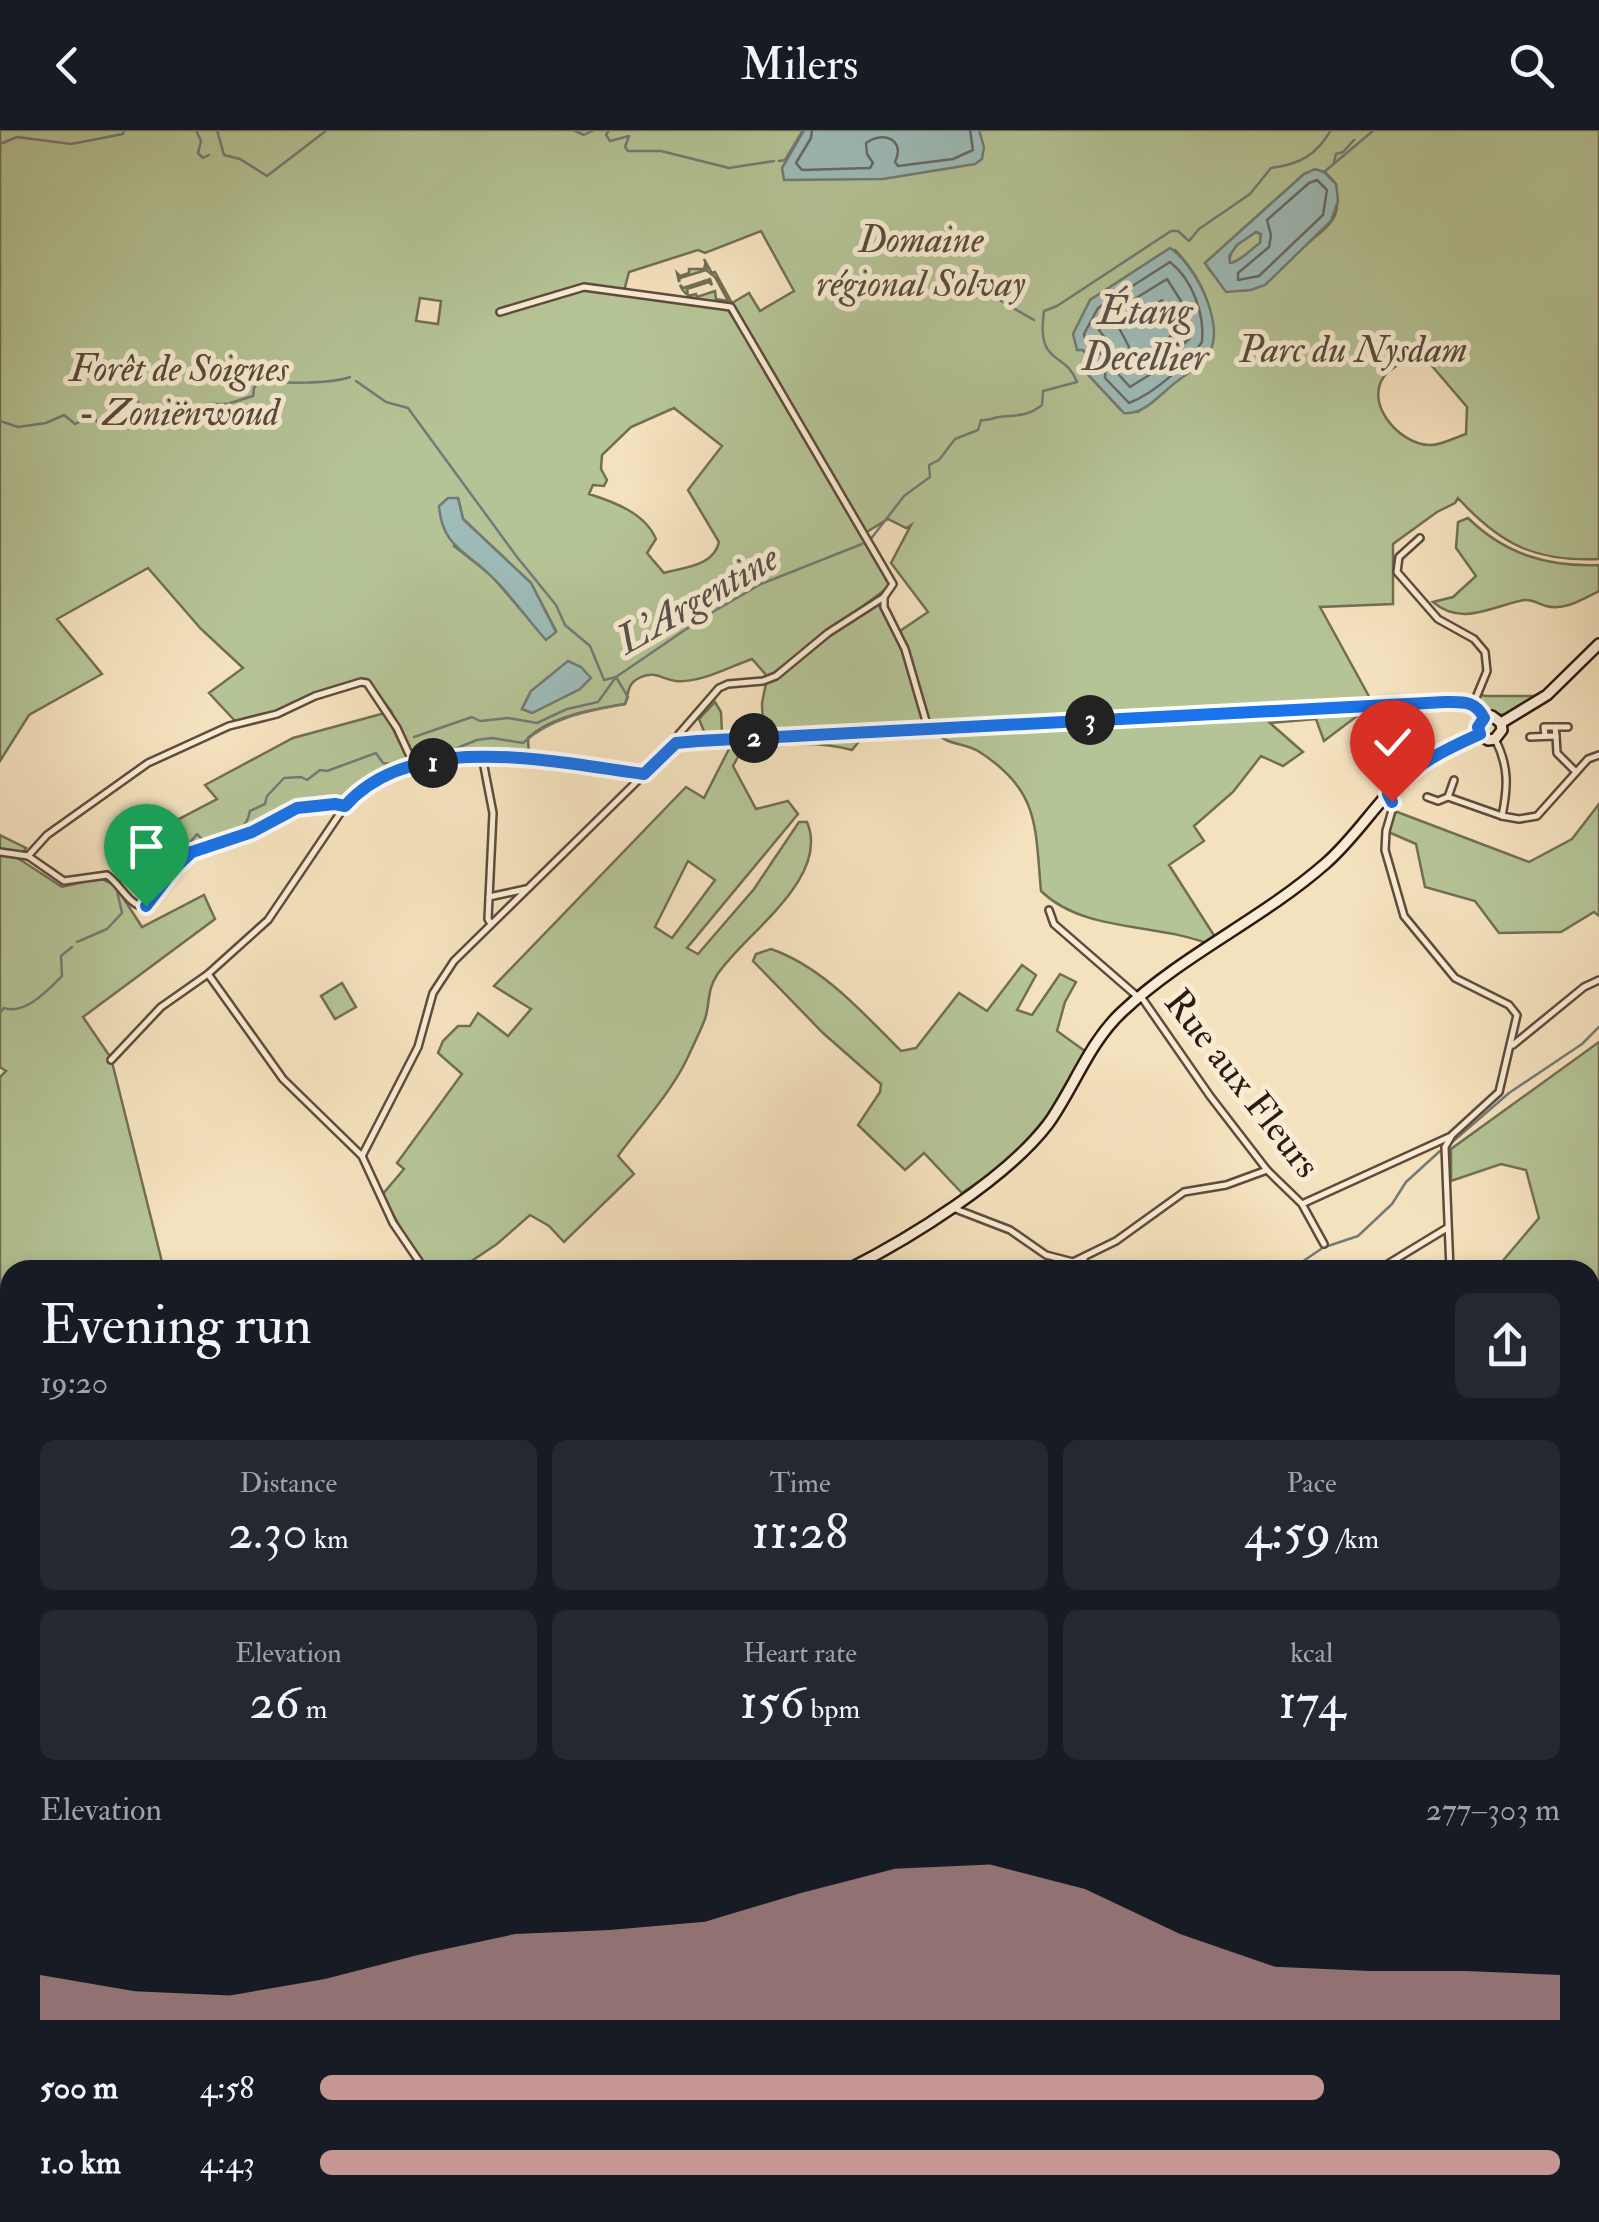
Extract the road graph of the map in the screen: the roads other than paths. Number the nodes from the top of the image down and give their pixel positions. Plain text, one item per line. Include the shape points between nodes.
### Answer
1 (500, 312) dead end
2 (1420, 538) dead end
3 (886, 596) junction
4 (1599, 644) edge
5 (1474, 704) junction
6 (1484, 718) junction
7 (1501, 723) junction
8 (1555, 727) junction
9 (1568, 727) dead end
10 (928, 728) junction
11 (1480, 734) junction
12 (1544, 736) junction
13 (1556, 736) junction
14 (1530, 737) dead end
15 (1495, 739) junction
16 (676, 743) junction
17 (482, 756) junction
18 (1599, 756) edge
19 (416, 767) junction
20 (1576, 772) junction
21 (644, 774) junction
22 (1454, 780) dead end
23 (1388, 794) junction
24 (1427, 797) dead end
25 (1448, 797) junction
26 (345, 806) junction
27 (1502, 816) junction
28 (0, 852) edge
29 (28, 856) junction
30 (526, 889) junction
31 (490, 897) junction
32 (1049, 910) dead end
33 (491, 924) junction
34 (208, 974) junction
35 (1599, 980) edge
36 (1139, 996) junction
37 (1511, 1047) junction
38 (111, 1060) dead end
39 (1452, 1136) junction
40 (362, 1156) junction
41 (1267, 1170) junction
42 (1302, 1204) junction
43 (951, 1206) junction
44 (1447, 1228) junction
45 (1324, 1244) dead end
46 (1084, 1259) joint
47 (418, 1260) edge
48 (868, 1260) edge
49 (1066, 1260) edge
50 (1080, 1260) edge
51 (1394, 1260) edge
52 (1449, 1260) edge

1 - 3 street via 584,288 724,304 735,312 893,584
2 - 5 street via 1399,558 1397,572 1438,619 1485,652 1487,671
3 - 10 street
3 - 16 street via 776,676 723,685
4 - 7 main road via 1546,695
5 - 6 street
5 - 10 street
6 - 7 main road
6 - 11 main road
7 - 15 main road
8 - 9 street
8 - 12 street via 1544,727
8 - 13 street
10 - 16 street
11 - 15 main road
11 - 23 main road via 1419,766
12 - 13 street
12 - 14 street
13 - 20 street via 1557,753
15 - 27 street via 1508,775
16 - 21 street
17 - 19 street
17 - 21 street
17 - 31 street via 493,813
18 - 20 street
19 - 26 street via 368,784
19 - 29 street via 366,682 237,724 148,763 46,834
20 - 27 street via 1534,818
21 - 30 street
22 - 25 street
23 - 36 main road via 1327,863
23 - 37 street via 1385,850 1404,916 1454,978 1513,1007
24 - 25 street
25 - 27 street
26 - 29 street via 297,808 192,852 142,907 107,875 64,881
26 - 34 street via 268,920
28 - 29 street
30 - 31 street
30 - 33 street
31 - 33 street
32 - 36 street, Rue aux Fleurs via 1054,924
33 - 40 street via 440,980 413,1056
34 - 38 street via 161,1007
34 - 40 street via 284,1079
35 - 37 street
36 - 41 street, Rue aux Fleurs
36 - 43 main road via 1105,1030 1030,1145
37 - 39 street, Rue aux Fleurs via 1499,1092
39 - 42 street, Rue aux Fleurs
39 - 44 street via 1444,1152
40 - 47 street
41 - 42 street, Rue aux Fleurs
41 - 46 street via 1184,1192
42 - 45 street, Rue aux Fleurs
43 - 48 main road
43 - 49 street
44 - 51 street
44 - 52 street
46 - 50 street

